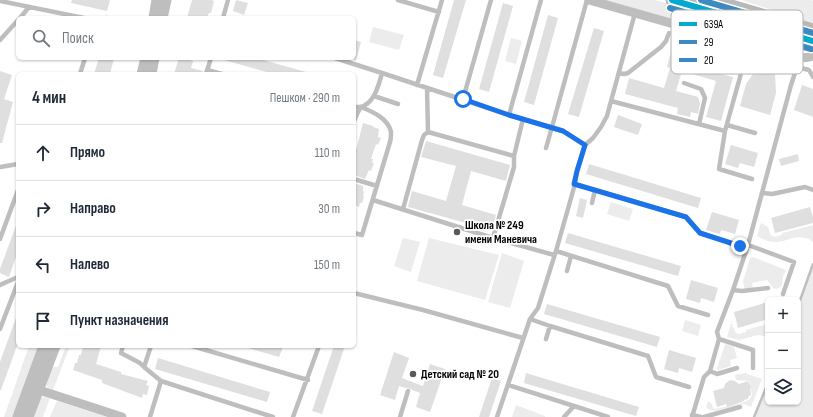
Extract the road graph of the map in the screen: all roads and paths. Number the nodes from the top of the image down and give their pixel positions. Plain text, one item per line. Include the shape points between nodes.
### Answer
1 (157, 0) edge
2 (166, 0) edge
3 (228, 0) edge
4 (398, 0) edge
5 (442, 0) edge
6 (491, 0) edge
7 (541, 0) edge
8 (588, 0) edge
9 (672, 0) edge
10 (711, 0) edge
11 (0, 1) edge
12 (29, 7) junction
13 (707, 10) edge
14 (745, 10) edge
15 (439, 12) junction
16 (635, 13) junction
17 (22, 16) edge
18 (74, 16) edge
19 (154, 16) edge
20 (162, 16) edge
21 (224, 16) edge
22 (16, 23) edge
23 (671, 23) edge
24 (803, 27) edge
25 (813, 30) edge
26 (669, 33) dead end
27 (803, 39) edge
28 (0, 40) edge
29 (813, 42) edge
30 (813, 56) edge
31 (84, 60) edge
32 (146, 60) edge
33 (154, 60) edge
34 (210, 60) edge
35 (341, 60) edge
36 (803, 60) edge
37 (803, 66) edge
38 (81, 72) edge
39 (142, 72) edge
40 (151, 72) edge
41 (206, 72) edge
42 (382, 73) junction
43 (619, 73) junction
44 (741, 74) edge
45 (794, 74) edge
46 (813, 77) edge
47 (684, 83) dead end
48 (417, 85) junction
49 (427, 88) junction
50 (374, 96) junction
51 (463, 99) junction
52 (611, 101) junction
53 (398, 104) dead end
54 (356, 107) edge
55 (362, 107) junction
56 (509, 115) junction
57 (356, 116) edge
58 (523, 119) junction
59 (699, 124) junction
60 (727, 125) junction
61 (552, 127) junction
62 (725, 131) junction
63 (428, 132) junction
64 (755, 133) dead end
65 (585, 145) junction
66 (546, 148) dead end
67 (514, 156) junction
68 (16, 164) edge
69 (0, 167) edge
70 (752, 179) dead end
71 (356, 180) edge
72 (574, 184) junction
73 (377, 186) junction
74 (595, 190) junction
75 (813, 190) edge
76 (763, 193) junction
77 (16, 195) edge
78 (373, 200) junction
79 (592, 203) dead end
80 (403, 209) junction
81 (356, 234) edge
82 (493, 238) junction
83 (0, 239) edge
84 (748, 245) junction
85 (740, 246) dead end
86 (555, 253) junction
87 (571, 256) junction
88 (567, 272) dead end
89 (16, 278) edge
90 (0, 285) edge
91 (16, 287) edge
92 (768, 288) dead end
93 (733, 290) junction
94 (356, 293) edge
95 (783, 294) dead end
96 (708, 315) dead end
97 (530, 319) junction
98 (550, 326) junction
99 (0, 329) edge
100 (523, 338) junction
101 (719, 339) junction
102 (546, 340) dead end
103 (44, 348) edge
104 (53, 348) edge
105 (122, 348) edge
106 (150, 348) edge
107 (199, 348) edge
108 (318, 348) edge
109 (144, 367) junction
110 (737, 368) dead end
111 (753, 368) dead end
112 (710, 371) junction
113 (308, 380) junction
114 (161, 381) junction
115 (508, 385) junction
116 (689, 387) dead end
117 (34, 388) junction
118 (408, 391) dead end
119 (574, 406) junction
120 (740, 407) dead end
121 (692, 416) edge
122 (18, 417) edge
123 (28, 417) edge
124 (122, 417) edge
125 (150, 417) edge
126 (273, 417) edge
127 (294, 417) edge
128 (400, 417) edge
129 (497, 417) edge
130 (564, 417) edge
131 (608, 417) edge
132 (701, 417) edge
133 (704, 417) edge

1 - 19 street
2 - 20 street
3 - 21 lane
4 - 15 lane
5 - 15 lane
6 - 51 lane
7 - 56 lane
8 - 16 street
8 - 61 lane
9 - 13 main road
10 - 14 main road
11 - 12 lane
12 - 17 lane
12 - 18 lane
15 - 48 lane
16 - 23 street
16 - 43 lane
22 - 28 lane
24 - 25 main road
26 - 43 lane via 661,47 628,73
27 - 29 main road
30 - 36 street
31 - 38 lane
32 - 39 street
33 - 40 street
34 - 41 lane
35 - 42 lane
37 - 46 lane
42 - 48 lane
42 - 50 lane
43 - 52 lane
44 - 60 lane
45 - 76 lane
47 - 59 lane via 701,89 706,98
48 - 49 lane
49 - 51 lane
49 - 63 lane
50 - 53 lane
50 - 55 lane
51 - 56 lane
52 - 59 lane
52 - 65 lane via 601,127
54 - 55 lane
55 - 57 lane
55 - 73 lane via 380,116 388,123 391,132
56 - 58 lane
58 - 61 lane
58 - 67 lane
59 - 62 lane
60 - 62 lane
60 - 64 lane
61 - 65 lane
61 - 66 lane
62 - 70 lane via 719,169
63 - 67 lane
63 - 80 lane via 422,140
65 - 72 lane
67 - 82 lane via 514,166
68 - 69 lane
71 - 73 lane
72 - 74 lane
72 - 86 lane
73 - 78 lane
74 - 79 lane
74 - 85 lane via 686,217 700,233
75 - 76 lane via 805,187 772,194
76 - 84 lane
77 - 83 lane
78 - 80 lane
78 - 81 lane via 362,235
80 - 82 lane
82 - 86 lane
84 - 93 lane
84 - 95 lane via 794,262
86 - 87 lane
86 - 97 lane via 538,308
87 - 88 lane
87 - 96 lane via 668,286 678,306
89 - 90 lane
91 - 99 lane
92 - 93 lane via 742,292
93 - 101 lane via 717,332
94 - 100 lane
97 - 98 lane
97 - 100 lane
98 - 102 lane
98 - 116 lane via 648,356 656,377
100 - 115 lane
101 - 111 lane via 754,350
101 - 112 lane
103 - 117 street
104 - 117 street
105 - 109 lane via 121,353
106 - 109 lane
107 - 113 lane
108 - 113 lane
109 - 114 lane
110 - 112 lane via 717,374
112 - 121 lane via 704,377
113 - 127 lane
114 - 125 lane
114 - 126 lane
115 - 119 lane
115 - 129 lane
117 - 122 street
117 - 123 street
117 - 124 street
118 - 128 lane
119 - 130 lane
119 - 131 lane
120 - 133 lane
121 - 132 lane

